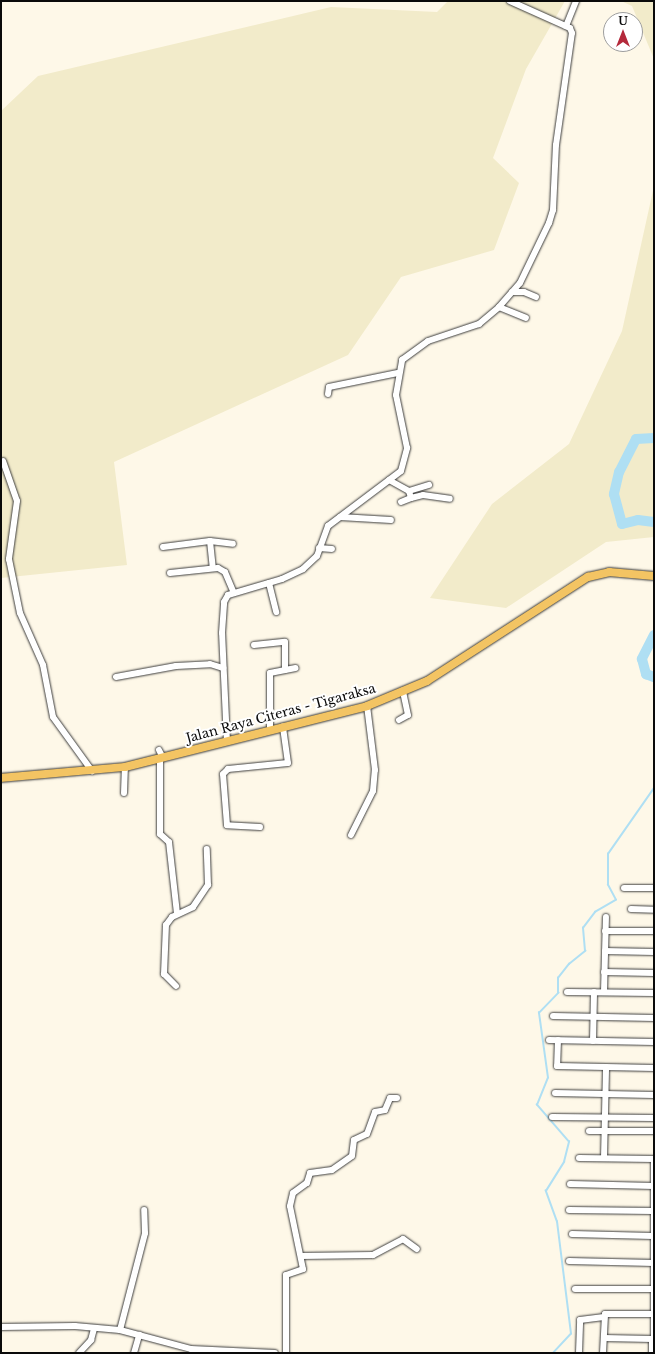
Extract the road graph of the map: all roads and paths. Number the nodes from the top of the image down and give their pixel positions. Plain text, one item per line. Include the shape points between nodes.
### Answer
1 (510, 1) edge
2 (576, 1) edge
3 (566, 26) junction
4 (512, 292) junction
5 (536, 297) dead end
6 (499, 307) junction
7 (526, 318) dead end
8 (398, 373) junction
9 (328, 394) dead end
10 (3, 461) dead end
11 (389, 480) junction
12 (429, 485) dead end
13 (409, 491) junction
14 (411, 498) junction
15 (450, 499) dead end
16 (401, 502) dead end
17 (340, 517) junction
18 (391, 520) dead end
19 (210, 541) junction
20 (233, 544) dead end
21 (162, 547) dead end
22 (319, 548) junction
23 (332, 549) dead end
24 (213, 568) junction
25 (170, 573) dead end
26 (654, 576) edge
27 (269, 583) junction
28 (233, 591) junction
29 (276, 612) dead end
30 (254, 645) dead end
31 (223, 668) junction
32 (296, 668) dead end
33 (285, 670) junction
34 (116, 677) dead end
35 (403, 691) junction
36 (367, 706) junction
37 (399, 720) dead end
38 (283, 726) junction
39 (270, 729) junction
40 (227, 742) junction
41 (159, 750) dead end
42 (162, 758) junction
43 (125, 767) junction
44 (92, 771) junction
45 (1, 778) edge
46 (124, 793) dead end
47 (260, 827) dead end
48 (351, 835) dead end
49 (207, 849) dead end
50 (624, 888) dead end
51 (654, 888) edge
52 (631, 909) dead end
53 (654, 910) edge
54 (177, 913) junction
55 (606, 917) dead end
56 (605, 931) junction
57 (654, 931) edge
58 (605, 951) junction
59 (654, 952) edge
60 (604, 972) junction
61 (654, 972) edge
62 (176, 986) dead end
63 (567, 992) dead end
64 (594, 992) junction
65 (604, 992) junction
66 (654, 993) edge
67 (553, 1016) dead end
68 (593, 1017) junction
69 (654, 1018) edge
70 (549, 1040) dead end
71 (558, 1040) junction
72 (592, 1041) junction
73 (654, 1042) edge
74 (606, 1067) junction
75 (654, 1068) edge
76 (555, 1093) dead end
77 (606, 1094) junction
78 (654, 1095) edge
79 (398, 1098) dead end
80 (552, 1117) dead end
81 (605, 1117) junction
82 (654, 1118) edge
83 (589, 1130) dead end
84 (605, 1131) junction
85 (654, 1132) edge
86 (579, 1158) dead end
87 (604, 1158) junction
88 (654, 1160) edge
89 (570, 1184) dead end
90 (654, 1186) edge
91 (144, 1210) dead end
92 (569, 1210) dead end
93 (653, 1210) edge
94 (572, 1234) dead end
95 (653, 1236) edge
96 (417, 1249) dead end
97 (301, 1256) junction
98 (569, 1261) dead end
99 (654, 1263) edge
100 (576, 1289) dead end
101 (653, 1289) junction
102 (652, 1314) junction
103 (604, 1318) junction
104 (1, 1327) edge
105 (94, 1329) junction
106 (120, 1330) junction
107 (139, 1335) junction
108 (604, 1338) junction
109 (652, 1341) edge
110 (79, 1353) edge
111 (134, 1353) edge
112 (275, 1353) edge
113 (286, 1353) edge
114 (580, 1353) edge
115 (603, 1353) edge
116 (652, 1353) edge

1 - 3 street
2 - 3 street
3 - 4 street via 571,29 573,37 556,145 553,210
4 - 5 street via 524,292
4 - 6 street
6 - 7 street
6 - 8 street via 479,324 448,332 414,350 402,360
8 - 9 street via 329,386
8 - 11 street via 397,406 407,456 401,471
10 - 44 street via 17,501 9,559 20,613 43,664 53,717
11 - 13 street
11 - 17 street
12 - 13 street
13 - 14 street
14 - 15 street via 423,495
14 - 16 street
17 - 18 street
17 - 22 street via 328,526
19 - 20 street
19 - 21 street
19 - 24 street
22 - 23 street
22 - 27 street via 313,560 302,569
24 - 25 street
24 - 28 street via 224,572
26 - 35 main road, Jalan Raya Citeras - Tigaraksa via 609,572 588,577 427,681
27 - 28 street
27 - 29 street
28 - 31 street via 224,602
30 - 33 street via 285,642
31 - 34 street via 210,664 176,666
31 - 40 street
32 - 33 street
33 - 39 street via 270,673
35 - 36 main road, Jalan Raya Citeras - Tigaraksa
35 - 37 street via 408,715
36 - 38 main road, Jalan Raya Citeras - Tigaraksa
36 - 48 street via 374,770 373,791
38 - 39 main road, Jalan Raya Citeras - Tigaraksa
38 - 47 street via 288,764 228,769 223,774 227,825
39 - 40 main road, Jalan Raya Citeras - Tigaraksa
40 - 42 main road, Jalan Raya Citeras - Tigaraksa
41 - 42 street
42 - 43 main road, Jalan Raya Citeras - Tigaraksa
42 - 54 street via 160,834 170,842
43 - 44 main road, Jalan Raya Citeras - Tigaraksa
43 - 46 street
44 - 45 main road, Jalan Raya Citeras - Tigaraksa
49 - 54 street via 208,885 193,907
50 - 51 street
52 - 53 street
54 - 62 street via 166,925 164,974
55 - 56 street
56 - 57 street
56 - 58 street
58 - 59 street
58 - 60 street
60 - 61 street
60 - 65 street
63 - 64 street
64 - 65 street
64 - 68 street
65 - 66 street
67 - 68 street
68 - 69 street
68 - 72 street
70 - 71 street
71 - 72 street
71 - 74 street via 557,1066
72 - 73 street
74 - 75 street
74 - 77 street
76 - 77 street
77 - 78 street
77 - 81 street
79 - 97 street via 390,1098 386,1110 375,1112 366,1136 354,1140 352,1156 332,1170 310,1173 307,1183 293,1193 290,1206
80 - 81 street
81 - 82 street
81 - 84 street
83 - 84 street
84 - 85 street
84 - 87 street
86 - 87 street
87 - 88 street
88 - 90 street
89 - 90 street
90 - 93 street
91 - 106 street via 145,1234
92 - 93 street
93 - 95 street
94 - 95 street
95 - 99 street
96 - 97 street via 402,1239 373,1255
97 - 113 street via 303,1271 286,1275
98 - 99 street
99 - 101 street
100 - 101 street
101 - 102 street
102 - 103 street via 607,1314
102 - 109 street
103 - 108 street
103 - 114 street via 581,1318
104 - 105 street via 59,1324
105 - 106 street
105 - 110 street via 91,1340
106 - 107 street
107 - 111 street
107 - 112 street via 191,1349
108 - 109 street
108 - 115 street
109 - 116 street

